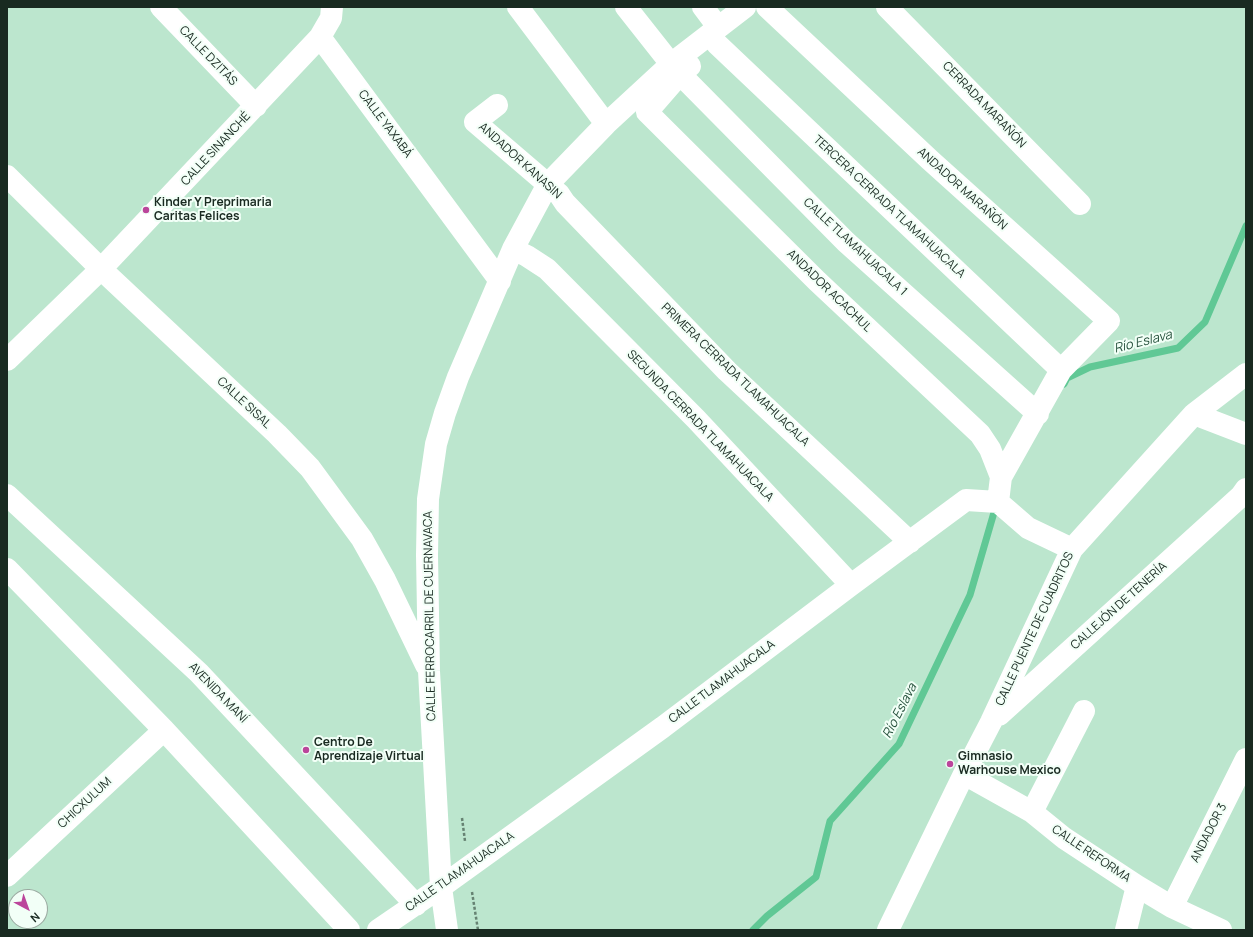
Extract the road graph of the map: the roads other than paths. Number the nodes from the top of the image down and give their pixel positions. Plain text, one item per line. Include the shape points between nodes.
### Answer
1 (160, 7) edge
2 (332, 7) edge
3 (518, 7) edge
4 (626, 7) edge
5 (703, 7) edge
6 (745, 7) edge
7 (767, 7) edge
8 (887, 7) edge
9 (718, 36) junction
10 (320, 37) junction
11 (675, 69) junction
12 (497, 105) dead end
13 (256, 106) junction
14 (647, 112) joint
15 (606, 124) junction
16 (7, 176) edge
17 (548, 184) junction
18 (565, 203) joint
19 (1080, 204) dead end
20 (513, 249) junction
21 (101, 269) junction
22 (500, 280) junction
23 (7, 360) edge
24 (1062, 370) junction
25 (1246, 374) edge
26 (1038, 414) junction
27 (1194, 414) junction
28 (1246, 434) edge
29 (1001, 477) junction
30 (1244, 494) edge
31 (7, 495) edge
32 (998, 502) junction
33 (910, 542) junction
34 (1072, 549) junction
35 (7, 569) edge
36 (851, 585) junction
37 (429, 671) junction
38 (1084, 711) dead end
39 (991, 722) junction
40 (164, 730) junction
41 (1246, 759) edge
42 (964, 774) junction
43 (1032, 812) junction
44 (7, 876) edge
45 (1137, 886) junction
46 (441, 887) junction
47 (416, 905) junction
48 (1172, 906) junction
49 (349, 930) edge
50 (378, 930) edge
51 (447, 930) edge
52 (888, 930) edge
53 (1126, 930) edge
54 (1221, 930) edge

1 - 13 street, CALLE DZITÁS
2 - 10 street via 331,18
3 - 15 street
4 - 11 street, CALLE TLAMAHUACALA 1
5 - 9 street, TERCERA CERRADA TLAMAHUACALA
6 - 9 street, CALLE FERROCARRIL DE CUERNAVACA
7 - 9 street, CALLE FERROCARRIL DE CUERNAVACA
7 - 24 street, ANDADOR MARAÑÓN via 930,160 1109,321
8 - 19 street, CERRADA MARAÑÓN
9 - 11 street, CALLE FERROCARRIL DE CUERNAVACA
9 - 24 street, TERCERA CERRADA TLAMAHUACALA
10 - 13 street, CALLE SINANCHÉ
10 - 22 street, CALLE YAXABÁ
11 - 14 street, CALLE FERROCARRIL DE CUERNAVACA
11 - 15 street, CALLE FERROCARRIL DE CUERNAVACA
11 - 26 street, CALLE TLAMAHUACALA 1 via 846,242
12 - 17 street, ANDADOR KANASIN via 475,122
13 - 21 street, CALLE SINANCHÉ
14 - 29 street, ANDADOR ACACHUL via 817,281 980,434 990,449
15 - 17 street, CALLE FERROCARRIL DE CUERNAVACA
16 - 21 street, CALLE SISAL
17 - 18 street, ANDADOR KANASIN
17 - 20 street, CALLE FERROCARRIL DE CUERNAVACA
18 - 33 street, PRIMERA CERRADA TLAMAHUACALA via 727,371
20 - 22 street, CALLE FERROCARRIL DE CUERNAVACA
20 - 36 street, SEGUNDA CERRADA TLAMAHUACALA via 547,269 696,419
21 - 23 street, CALLE SINANCHÉ
21 - 37 street, CALLE SISAL via 310,468 362,539
22 - 37 street, CALLE FERROCARRIL DE CUERNAVACA via 458,377 436,444 428,499
24 - 26 street
25 - 27 street, CALLE PUENTE DE CUADRITOS
26 - 29 street
27 - 28 street
27 - 34 street, CALLE PUENTE DE CUADRITOS
29 - 32 street
30 - 39 street, CALLEJÓN DE TENERÍA
31 - 47 street, AVENIDA MANÍ via 200,673
32 - 33 street, CALLE TLAMAHUACALA via 966,500
32 - 34 street via 1028,528
33 - 36 street, CALLE TLAMAHUACALA
34 - 39 street, CALLE PUENTE DE CUADRITOS
35 - 40 street
36 - 46 street, CALLE TLAMAHUACALA via 663,727
37 - 46 street, CALLE FERROCARRIL DE CUERNAVACA
38 - 43 street
39 - 42 street, CALLE PUENTE DE CUADRITOS
40 - 44 street, CHICXULUM
40 - 49 street
41 - 48 street, ANDADOR 3
42 - 43 street, CALLE REFORMA
42 - 52 street, CALLE PUENTE DE CUADRITOS
43 - 45 street, CALLE REFORMA via 1064,838
45 - 48 street, CALLE REFORMA
45 - 53 street
46 - 47 street, CALLE TLAMAHUACALA
46 - 51 street, CALLE FERROCARRIL DE CUERNAVACA
47 - 50 street, CALLE TLAMAHUACALA
48 - 54 street, CALLE REFORMA

